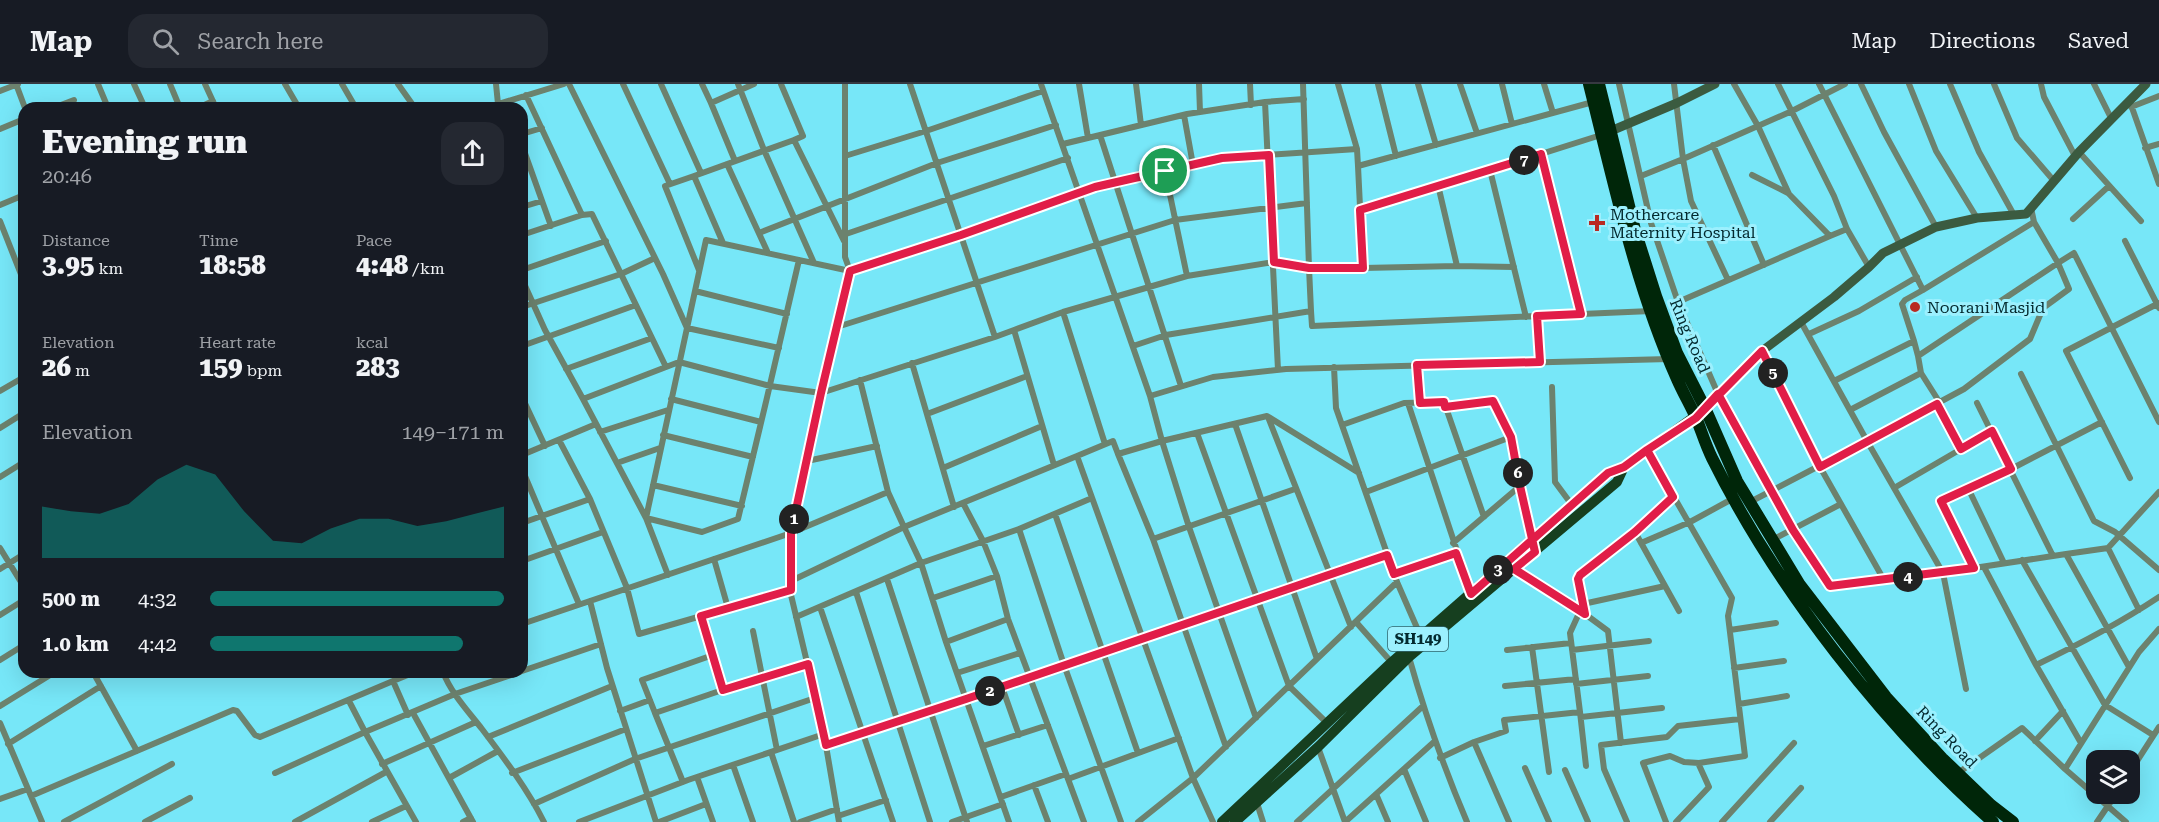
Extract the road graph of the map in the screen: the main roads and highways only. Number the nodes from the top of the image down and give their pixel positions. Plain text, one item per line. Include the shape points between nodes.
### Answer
1 (1589, 84) edge
2 (1599, 84) edge
3 (1715, 84) edge
4 (2145, 84) edge
5 (1606, 133) junction
6 (1705, 408) junction
7 (1696, 418) junction
8 (1576, 511) junction
9 (1395, 665) junction
10 (1331, 728) junction
11 (1222, 822) edge
12 (1235, 822) edge
13 (1993, 822) edge
14 (2013, 822) edge

1 - 5 highway, Ring Road
2 - 5 highway, Ring Road
3 - 5 main road
4 - 6 main road via 2026,214 1936,226 1883,253 1762,351
5 - 6 highway, Ring Road via 1656,296 1677,353
5 - 7 highway, Ring Road via 1620,211 1669,359
6 - 7 main road, SH149
6 - 14 highway, Ring Road via 1749,502 1800,585 1842,642 1886,697 1957,773
7 - 8 main road, SH149 via 1624,467 1617,482
7 - 13 highway, Ring Road via 1712,457 1769,557 1832,647 1917,748
8 - 9 main road, SH149 via 1535,552
8 - 9 main road, SH149 via 1533,539 1420,637
9 - 10 main road, SH149
10 - 11 main road, SH149
10 - 12 main road, SH149 via 1318,747

